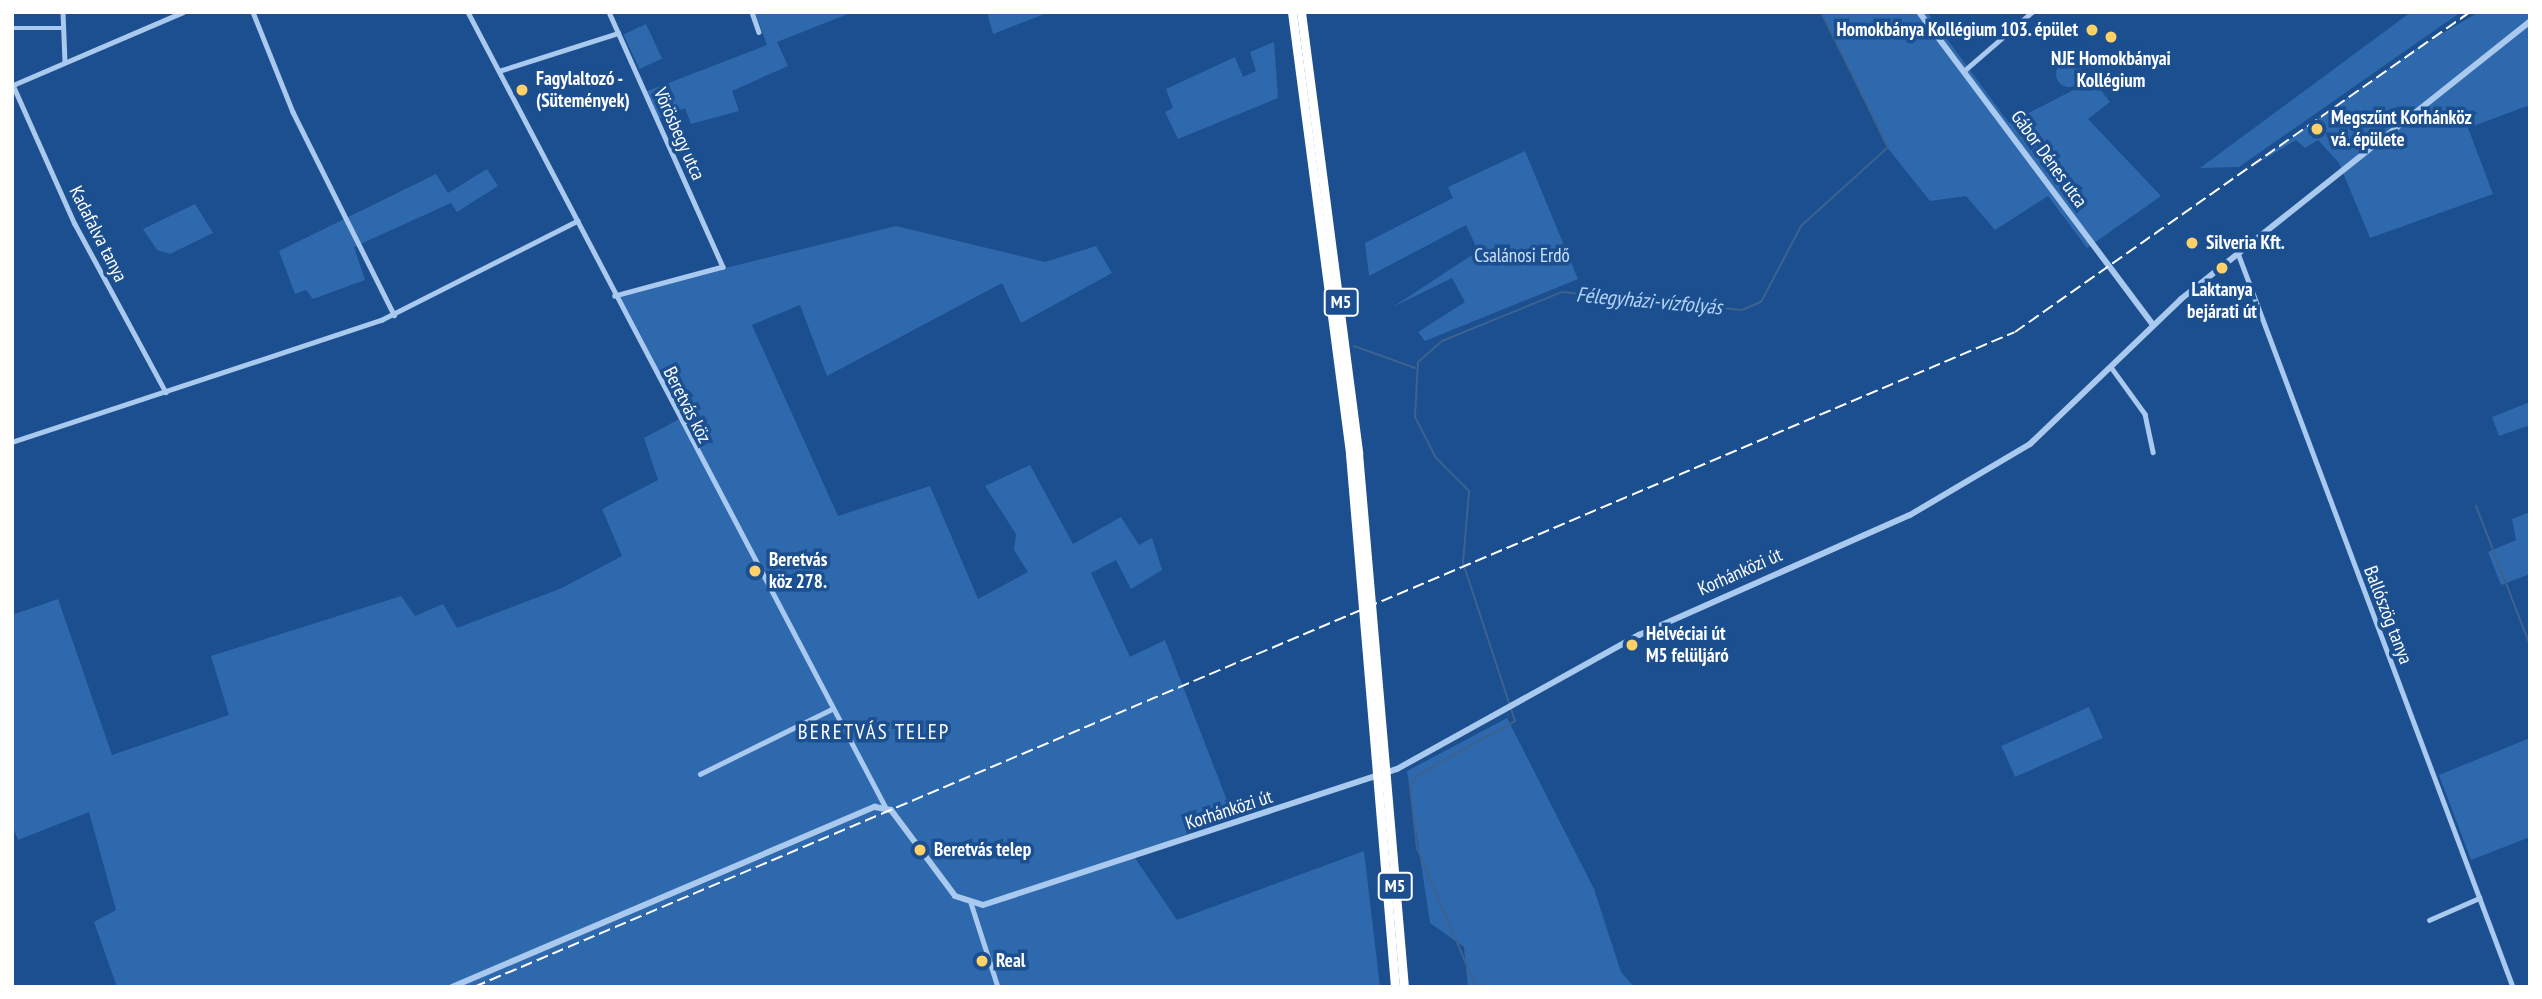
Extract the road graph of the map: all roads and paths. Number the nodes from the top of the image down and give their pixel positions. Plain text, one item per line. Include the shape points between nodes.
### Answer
1 (63, 12) edge
2 (183, 12) edge
3 (253, 12) edge
4 (468, 12) edge
5 (609, 12) edge
6 (751, 12) edge
7 (1292, 12) edge
8 (1301, 12) edge
9 (1919, 12) edge
10 (2032, 12) edge
11 (2530, 21) edge
12 (12, 28) edge
13 (63, 28) junction
14 (759, 32) dead end
15 (618, 33) junction
16 (65, 62) junction
17 (1965, 70) junction
18 (499, 71) junction
19 (13, 85) edge
20 (577, 221) junction
21 (2238, 253) junction
22 (615, 296) junction
23 (394, 315) junction
24 (2153, 325) junction
25 (2111, 368) junction
26 (166, 392) junction
27 (12, 442) edge
28 (2153, 452) dead end
29 (1367, 592) junction
30 (832, 709) junction
31 (700, 774) dead end
32 (1383, 788) junction
33 (886, 806) junction
34 (2479, 898) junction
35 (971, 904) junction
36 (2430, 920) dead end
37 (452, 987) edge
38 (999, 987) edge
39 (1395, 987) edge
40 (1404, 987) edge
41 (2513, 987) edge

1 - 13 street
2 - 16 street
3 - 23 street via 293,113
4 - 18 street, Beretvás köz
5 - 15 street, Vörösbegy utca
6 - 14 street
7 - 29 highway, M5 via 1338,339
8 - 29 highway, M5 via 1345,331
9 - 17 street, Gábor Dénes utca
10 - 17 street
11 - 21 street, Korhánközi út
12 - 13 street
13 - 16 street
15 - 18 street
15 - 22 street, Vörösbegy utca via 723,267
16 - 19 street
17 - 24 street, Gábor Dénes utca
18 - 20 street, Beretvás köz
19 - 26 street, Kadafalva tanya via 75,224
20 - 22 street, Beretvás köz
20 - 23 street
21 - 24 street, Korhánközi út
21 - 34 street, Ballószög tanya
22 - 30 street, Beretvás köz
23 - 26 street
24 - 25 street, Korhánközi út
25 - 28 street via 2145,414
25 - 35 street, Korhánközi út via 2046,432 1910,515 1639,635 1373,779 1010,898
26 - 27 street
29 - 32 highway, M5
30 - 31 street
30 - 33 street, Beretvás köz
32 - 39 highway, M5
32 - 40 highway, M5
33 - 35 street via 950,891
33 - 37 street
34 - 36 street
34 - 41 street, Ballószög tanya
35 - 38 street

